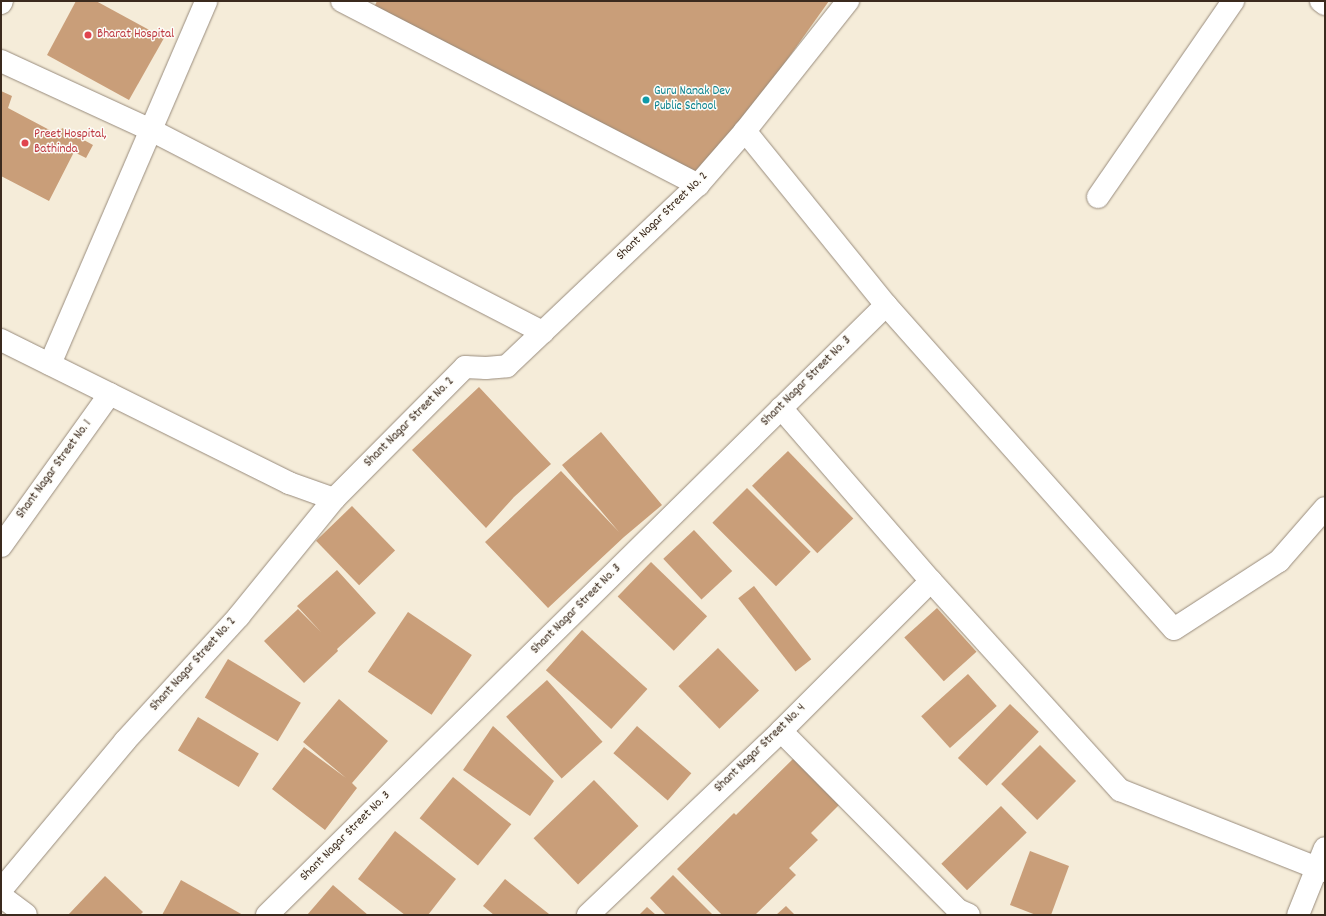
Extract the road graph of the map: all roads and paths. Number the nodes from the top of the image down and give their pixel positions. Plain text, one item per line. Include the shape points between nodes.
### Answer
1 (206, 1) edge
2 (342, 1) edge
3 (848, 1) edge
4 (1233, 1) edge
5 (1321, 1) edge
6 (1325, 4) edge
7 (1, 61) edge
8 (150, 130) junction
9 (745, 131) junction
10 (698, 185) junction
11 (1098, 197) dead end
12 (886, 305) junction
13 (543, 332) junction
14 (1, 340) edge
15 (50, 364) junction
16 (110, 394) junction
17 (781, 408) junction
18 (334, 499) junction
19 (1325, 508) edge
20 (1, 546) edge
21 (931, 581) junction
22 (781, 731) junction
23 (1325, 848) edge
24 (1321, 870) edge
25 (1, 890) edge
26 (1, 896) edge
27 (26, 915) edge
28 (267, 915) edge
29 (588, 915) edge
30 (969, 915) edge
31 (1298, 915) edge

1 - 8 street
2 - 10 street
3 - 9 street, Shant Nagar Street No. 2
4 - 11 street
5 - 6 street
7 - 8 street
8 - 13 street
8 - 15 street
9 - 10 street, Shant Nagar Street No. 2
9 - 12 street
10 - 13 street, Shant Nagar Street No. 2
12 - 17 street, Shant Nagar Street No. 3
12 - 19 street via 1174,629 1279,561
13 - 18 street, Shant Nagar Street No. 2 via 507,366 465,368
14 - 15 street
15 - 16 street
16 - 18 street via 289,483
16 - 20 street, Shant Nagar Street No. 1
17 - 21 street
17 - 28 street, Shant Nagar Street No. 3
18 - 25 street, Shant Nagar Street No. 2 via 239,616 125,741
21 - 22 street, Shant Nagar Street No. 4
21 - 24 street via 1120,790
22 - 29 street, Shant Nagar Street No. 4
22 - 30 street via 958,910
23 - 24 street
24 - 31 street
26 - 27 street

